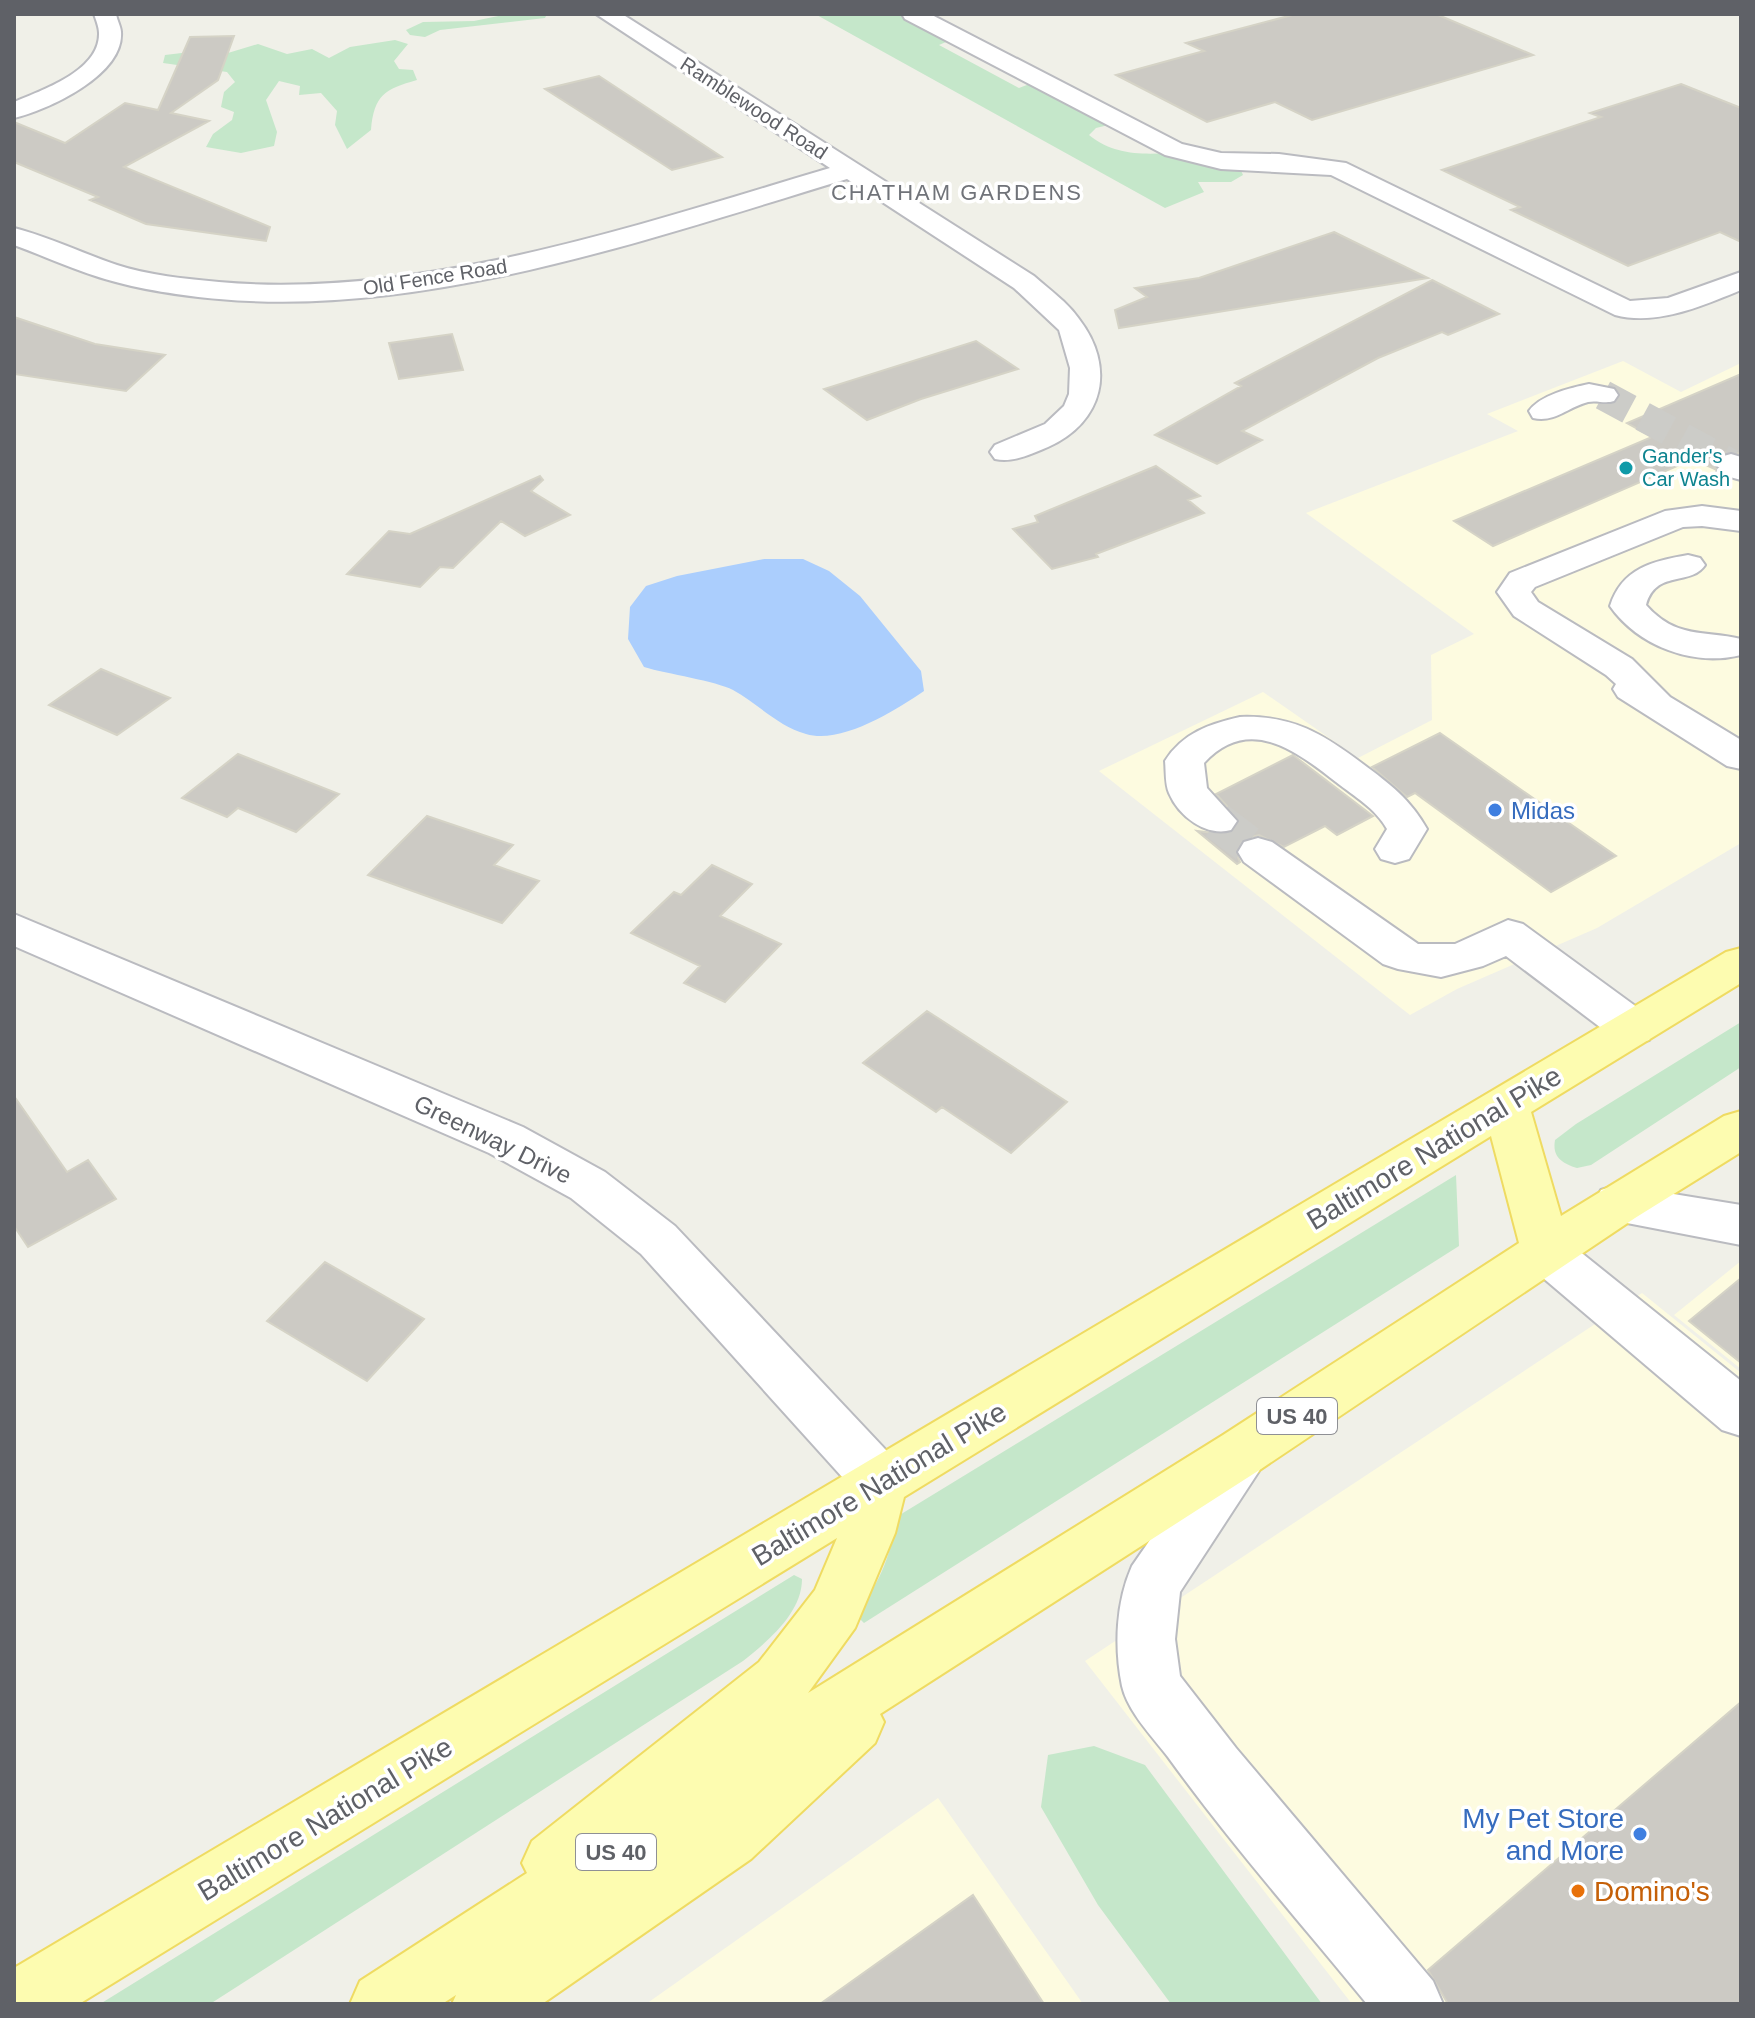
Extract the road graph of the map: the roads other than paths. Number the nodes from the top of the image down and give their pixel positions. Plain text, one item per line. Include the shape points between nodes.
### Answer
1 (105, 14) edge
2 (607, 14) edge
3 (913, 14) edge
4 (14, 111) edge
5 (851, 170) junction
6 (14, 236) edge
7 (1741, 280) edge
8 (1603, 395) tunnel mouth
9 (1544, 411) dead end
10 (1006, 452) dead end
11 (1741, 521) edge
12 (1688, 565) dead end
13 (1543, 640) dead end
14 (1729, 647) dead end
15 (1655, 702) junction
16 (1741, 757) edge
17 (1217, 821) tunnel mouth
18 (1395, 849) dead end
19 (1258, 852) tunnel mouth
20 (20, 938) edge
21 (1741, 963) edge
22 (1633, 1028) junction
23 (1506, 1104) junction
24 (1741, 1129) edge
25 (1618, 1204) junction
26 (1741, 1225) edge
27 (1546, 1252) junction
28 (1741, 1413) edge
29 (1242, 1452) junction
30 (881, 1482) junction
31 (952, 1633) junction
32 (17, 2004) edge
33 (380, 2004) edge
34 (485, 2004) edge
35 (1410, 2004) edge

1 - 4 street via 111,44 101,59 82,78
2 - 5 street, Ramblewood Road
3 - 7 street via 1174,150 1221,161 1337,168 1625,309 1671,308
5 - 6 street, Old Fence Road via 482,273 327,291 242,291 132,278 81,266
5 - 10 street, Ramblewood Road via 1024,282 1073,331 1087,379 1082,404 1065,424
8 - 9 street via 1587,393
11 - 15 street via 1677,518 1522,580 1514,592 1526,609 1619,667
12 - 14 street via 1643,578 1631,590 1628,606 1639,622 1662,637 1703,648
13 - 15 street
15 - 16 street
17 - 18 street via 1188,792 1184,761 1197,744 1230,730 1264,727 1307,742 1395,806 1407,829
19 - 22 street via 1417,962 1448,962 1479,953 1508,935
20 - 30 street, Greenway Drive via 506,1140 588,1185 658,1240
21 - 22 main road, Baltimore National Pike
22 - 23 main road, Baltimore National Pike
23 - 27 main road
23 - 30 main road, Baltimore National Pike
24 - 25 main road, US 40
25 - 26 street
25 - 27 main road, US 40
27 - 28 street
27 - 29 main road, US 40
29 - 31 main road, US 40
29 - 35 street via 1152,1585 1146,1639 1152,1687 1214,1770
30 - 32 main road, Baltimore National Pike
30 - 33 main road via 867,1533 835,1609 780,1682
31 - 33 main road, US 40
31 - 34 main road via 729,1837

